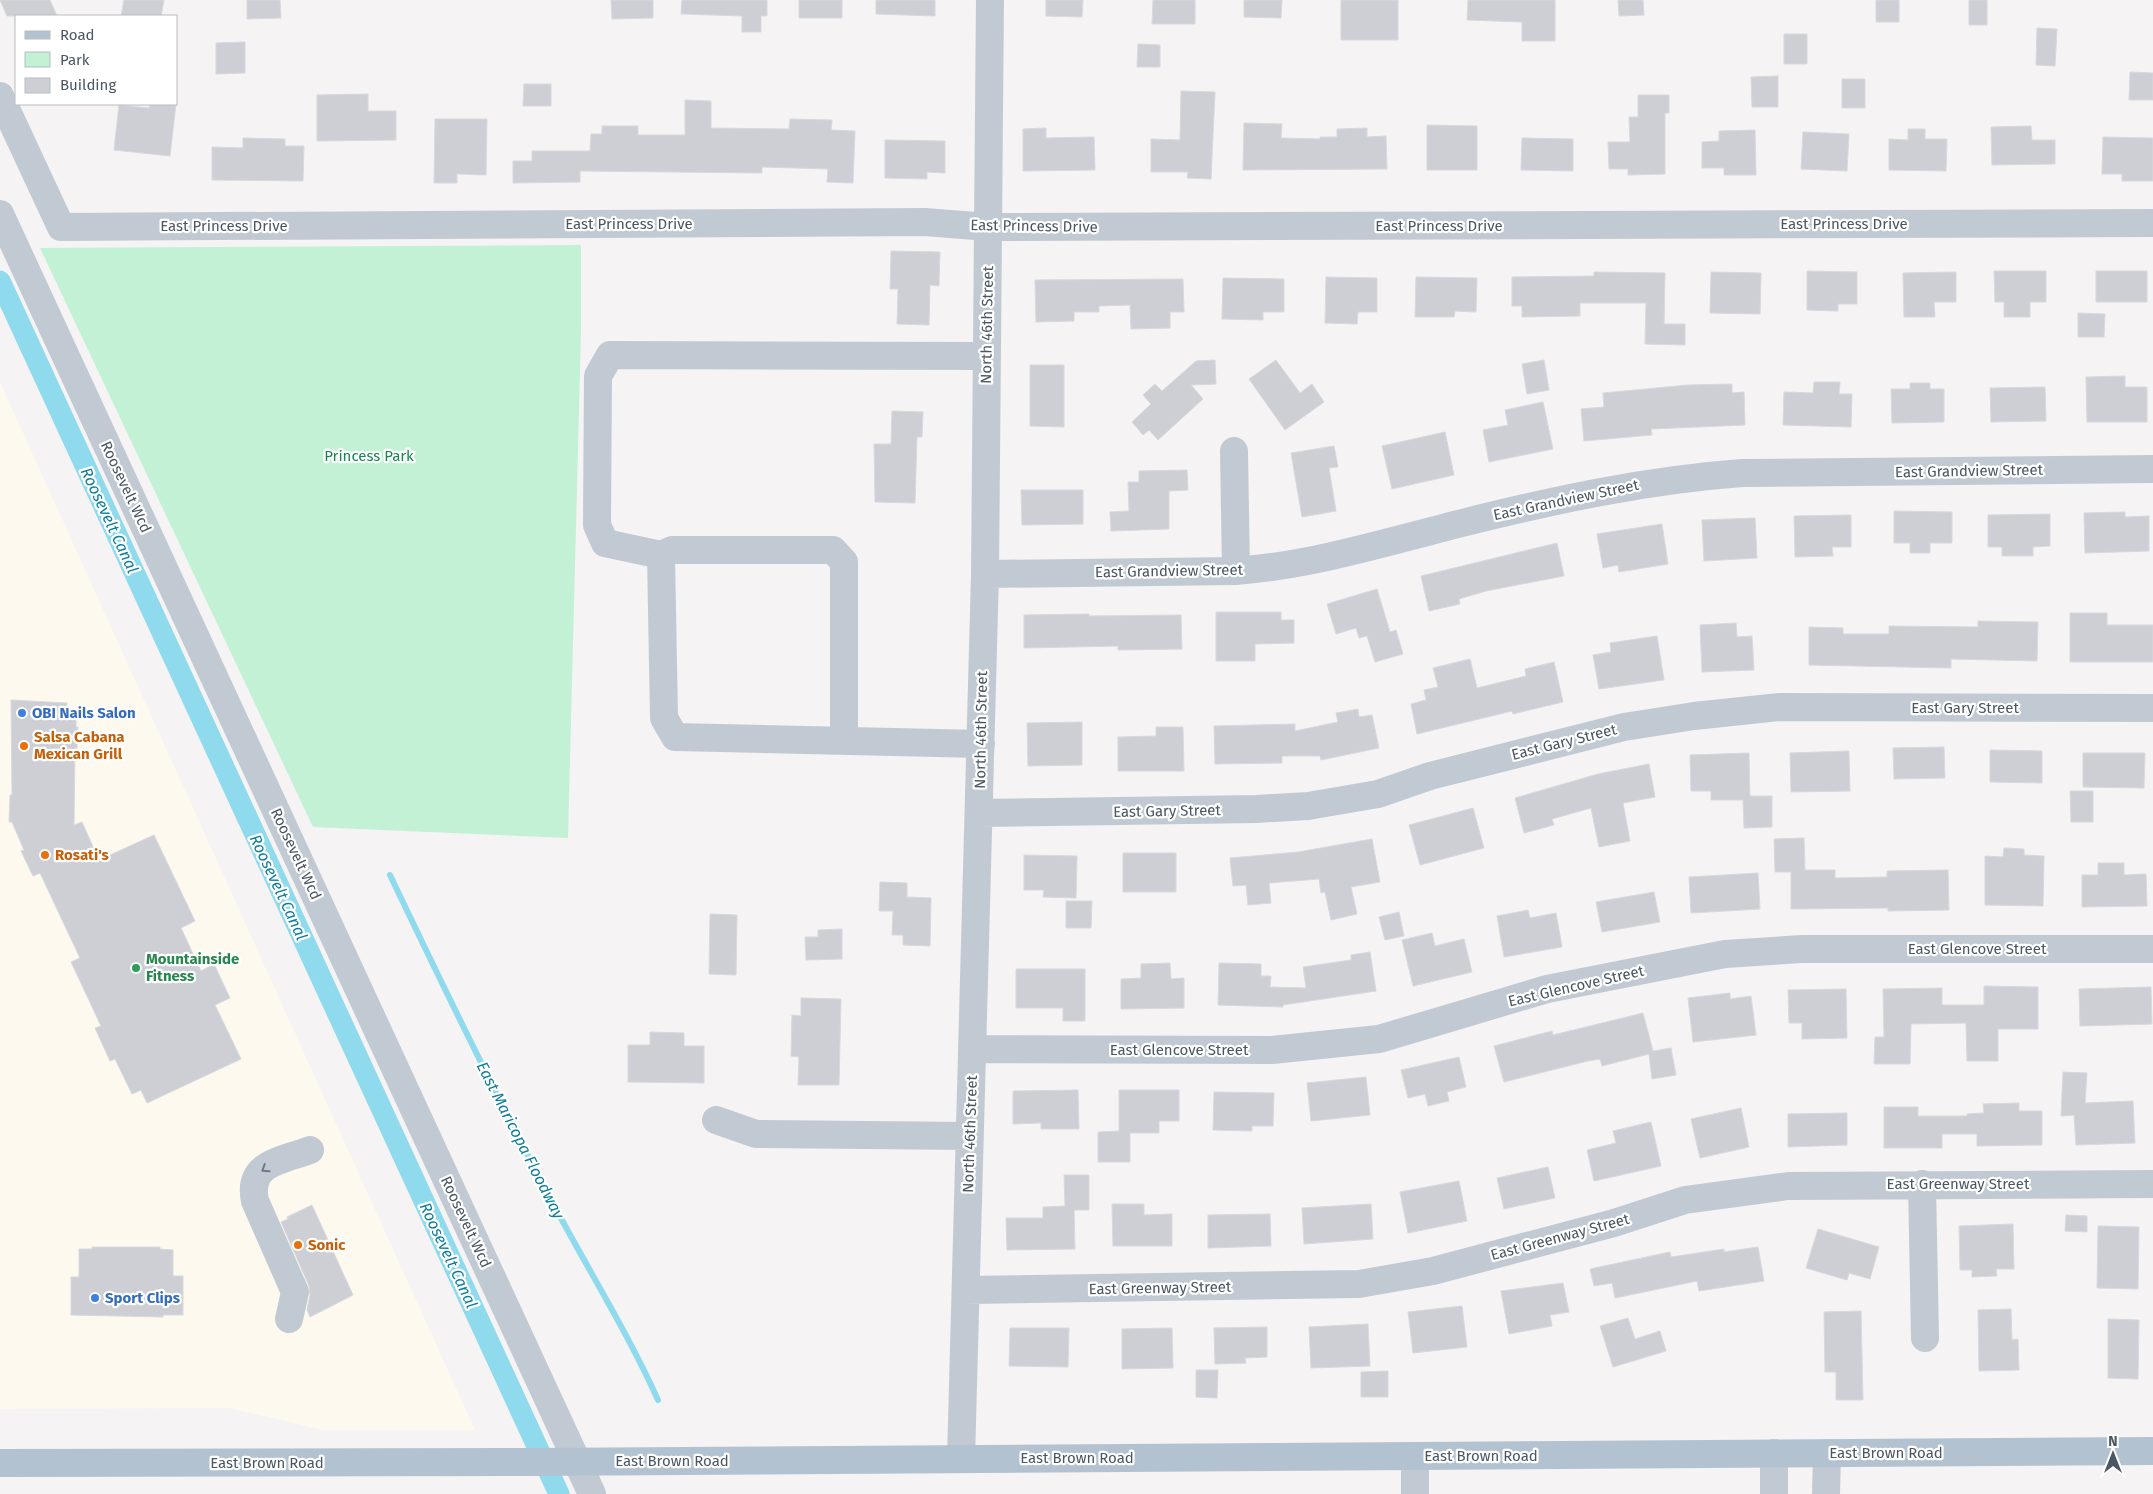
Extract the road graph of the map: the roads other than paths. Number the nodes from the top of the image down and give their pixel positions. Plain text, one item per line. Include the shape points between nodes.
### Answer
1 (990, 0) edge
2 (0, 96) edge
3 (0, 214) edge
4 (2153, 223) edge
5 (988, 227) junction
6 (987, 356) junction
7 (1234, 451) dead end
8 (2153, 469) edge
9 (661, 555) junction
10 (1236, 571) junction
11 (985, 574) junction
12 (2153, 708) edge
13 (844, 741) junction
14 (981, 744) junction
15 (980, 813) junction
16 (2153, 950) edge
17 (973, 1049) junction
18 (716, 1120) dead end
19 (969, 1136) junction
20 (310, 1150) dead end
21 (1922, 1184) junction
22 (2153, 1184) edge
23 (966, 1290) junction
24 (288, 1319) dead end
25 (1925, 1338) dead end
26 (2153, 1451) edge
27 (1774, 1453) junction
28 (1827, 1453) junction
29 (1415, 1456) junction
30 (961, 1459) junction
31 (568, 1462) junction
32 (0, 1463) edge
33 (592, 1494) edge
34 (1415, 1494) edge
35 (1774, 1494) edge
36 (1826, 1494) edge

1 - 5 street, North 46th Street
2 - 5 street, East Princess Drive via 61,227 925,222
3 - 31 street, Roosevelt Wcd
4 - 5 street, East Princess Drive
5 - 6 street, North 46th Street
6 - 9 street via 610,355 598,376 597,525 605,543
6 - 11 street, North 46th Street
7 - 10 street
8 - 10 street, East Grandview Street via 1742,473 1689,477 1613,489 1497,514 1322,559
9 - 13 street via 664,718 676,737
9 - 13 street via 672,550 833,550 844,562
10 - 11 street, East Grandview Street
11 - 14 street, North 46th Street
12 - 15 street, East Gary Street via 1780,707 1624,727 1448,771 1378,794 1308,806 1256,810
13 - 14 street
14 - 15 street, North 46th Street
15 - 17 street, North 46th Street
16 - 17 street, East Glencove Street via 1802,949 1724,954 1547,989 1380,1039 1272,1050
17 - 19 street, North 46th Street
18 - 19 street via 756,1134
19 - 23 street, North 46th Street
20 -> 24 street via 269,1165 255,1176 252,1185 254,1201 295,1292
21 - 22 street, East Greenway Street
21 - 23 street, East Greenway Street via 1788,1186 1685,1200 1614,1223 1433,1271 1359,1284
21 - 25 street
23 - 30 street, North 46th Street
26 - 28 main road, East Brown Road
27 - 28 main road, East Brown Road
27 - 29 main road, East Brown Road
27 - 35 street
28 - 36 street
29 - 30 main road, East Brown Road
29 - 34 street
30 - 31 main road, East Brown Road
31 - 32 main road, East Brown Road
31 - 33 street, Roosevelt Wcd

